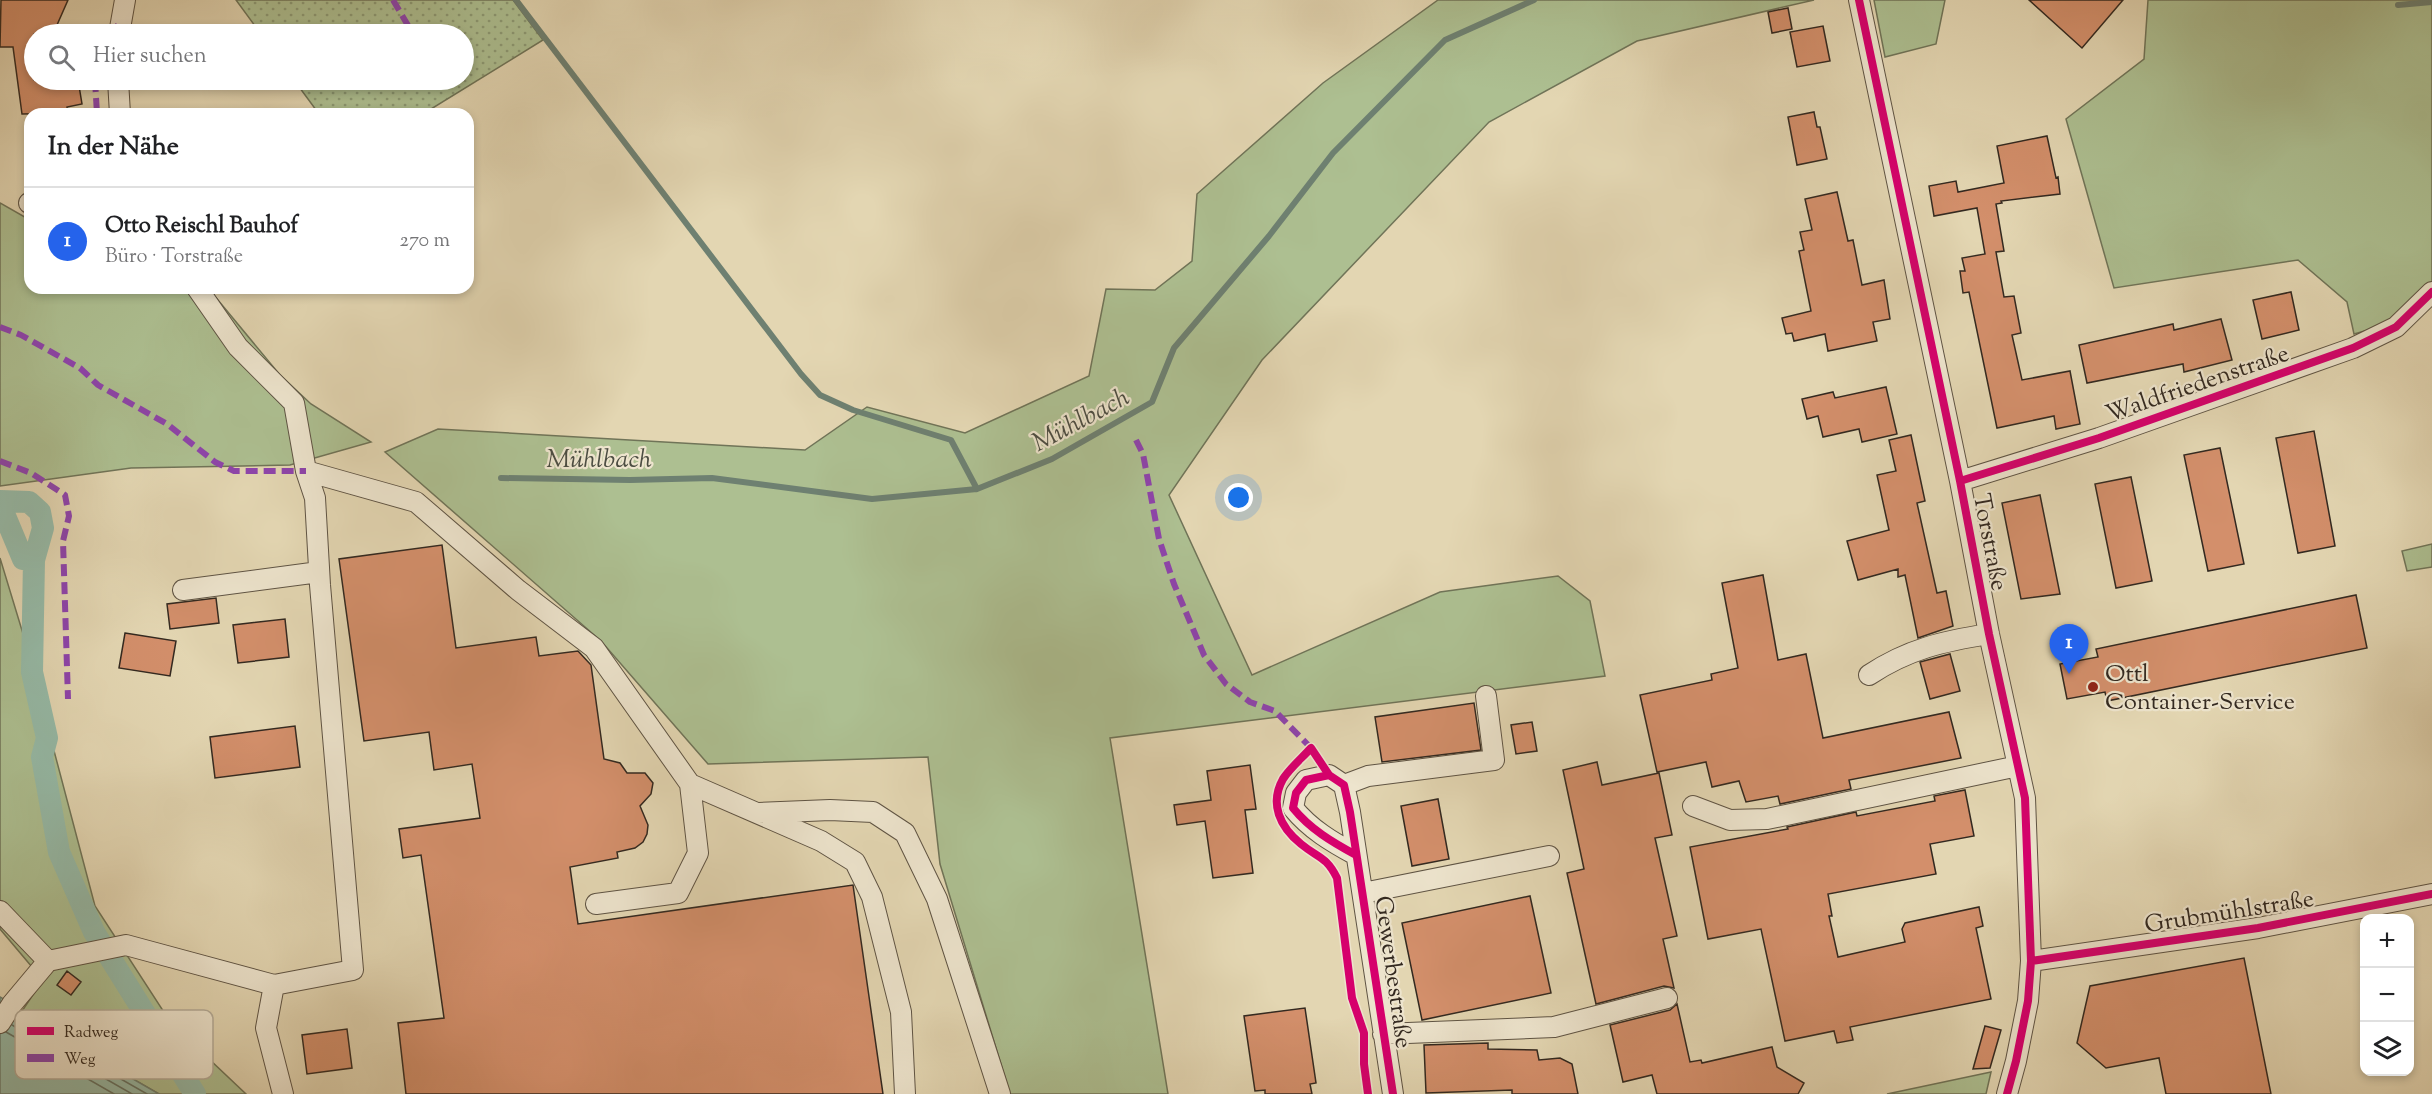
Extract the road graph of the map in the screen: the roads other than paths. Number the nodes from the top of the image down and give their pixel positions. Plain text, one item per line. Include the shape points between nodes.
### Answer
1 (125, 0) edge
2 (1859, 0) edge
3 (121, 24) edge
4 (119, 90) edge
5 (120, 108) edge
6 (2432, 292) edge
7 (201, 294) edge
8 (306, 471) junction
9 (1960, 481) junction
10 (319, 579) junction
11 (183, 590) dead end
12 (1989, 634) junction
13 (1869, 675) dead end
14 (1486, 696) dead end
15 (2018, 766) junction
16 (690, 784) junction
17 (1344, 785) junction
18 (1693, 806) dead end
19 (759, 813) junction
20 (1356, 855) junction
21 (1549, 856) dead end
22 (1362, 893) junction
23 (2432, 894) edge
24 (596, 904) dead end
25 (0, 911) edge
26 (48, 961) junction
27 (2031, 961) junction
28 (274, 985) junction
29 (1667, 998) dead end
30 (0, 1023) edge
31 (1383, 1034) junction
32 (283, 1094) edge
33 (905, 1094) edge
34 (1000, 1094) edge
35 (1393, 1094) edge
36 (2007, 1094) edge

1 - 3 street
2 - 9 street, Torstraße
4 - 5 street
6 - 9 street, Waldfriedenstraße via 2396,327 2353,348 2098,438
7 - 8 street via 238,347 294,403
8 - 10 street via 315,498
8 - 16 street via 416,502 594,648
9 - 12 street, Torstraße
10 - 11 street
10 - 28 street via 353,970
12 - 13 street via 1910,651
12 - 15 street, Torstraße
14 - 17 street via 1494,760 1368,776
15 - 18 street via 1767,819 1730,820
15 - 27 street, Torstraße via 2025,798
16 - 19 street
16 - 24 street via 698,853 678,893
17 - 20 street, Gewerbestraße
17 - 20 street via 1329,775 1306,780 1296,793 1293,808 1303,821
19 - 33 street via 821,841 855,862 872,897 901,1012
19 - 34 street via 873,812 905,833 937,899
20 - 22 street, Gewerbestraße
21 - 22 street
22 - 31 street, Gewerbestraße
23 - 27 street, Grubmühlstraße via 2258,928
25 - 26 street
26 - 28 street via 126,945
26 - 30 street
27 - 36 street, Torstraße via 2028,1000
28 - 32 street via 266,1028
29 - 31 street via 1554,1027
31 - 35 street, Gewerbestraße

